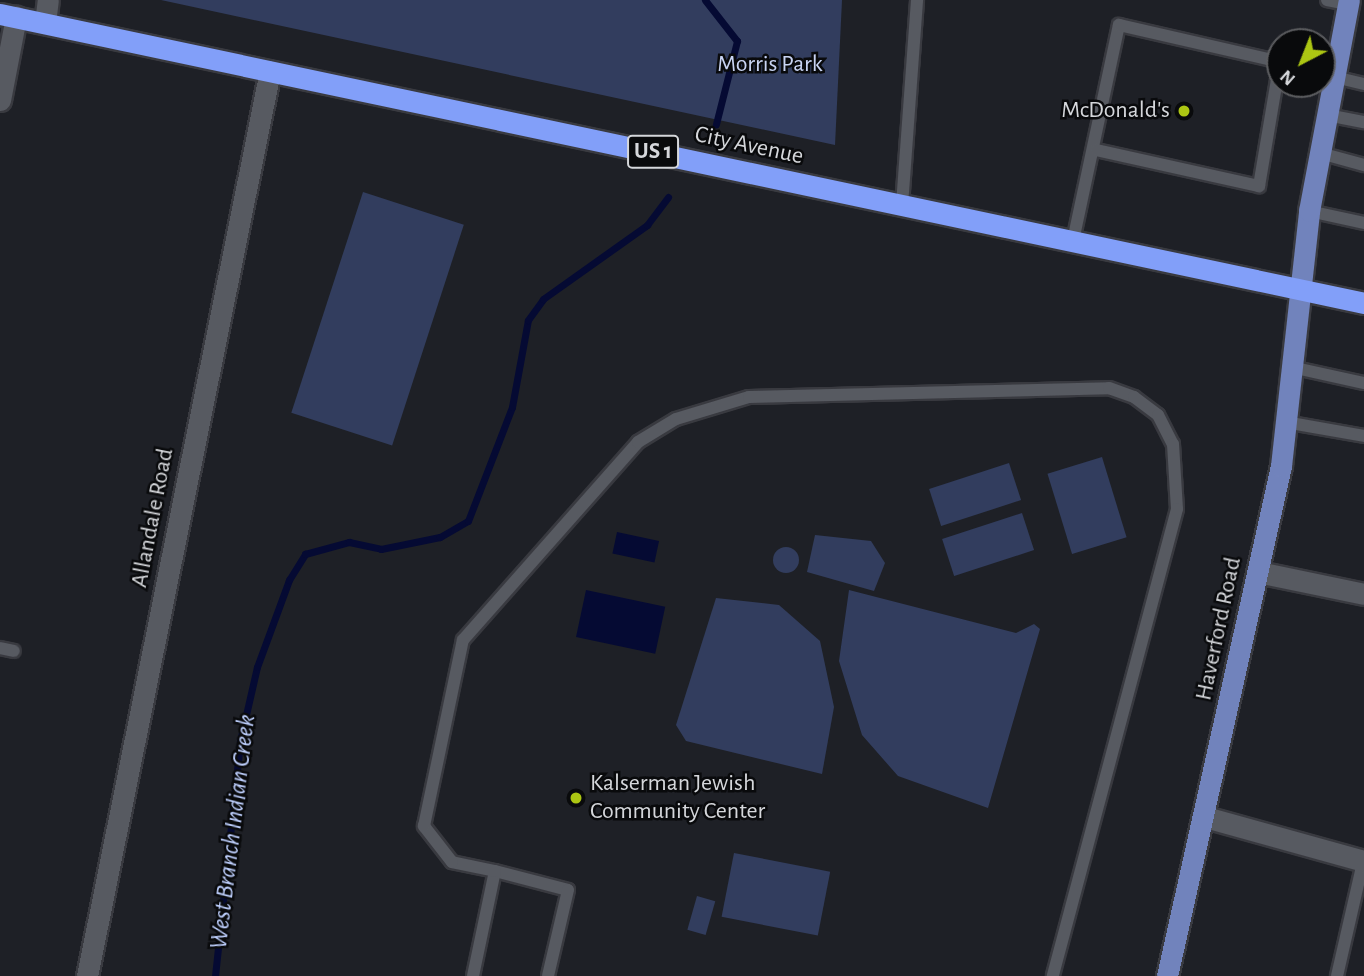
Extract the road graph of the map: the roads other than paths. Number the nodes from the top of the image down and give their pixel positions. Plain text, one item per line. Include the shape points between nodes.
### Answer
1 (48, 0) edge
2 (917, 0) edge
3 (1342, 1) edge
4 (8, 15) edge
5 (45, 23) junction
6 (1336, 33) edge
7 (270, 71) junction
8 (1336, 77) edge
9 (1364, 84) edge
10 (1327, 98) edge
11 (0, 100) edge
12 (1327, 115) junction
13 (1364, 121) edge
14 (1097, 150) junction
15 (1320, 153) junction
16 (1364, 166) edge
17 (902, 205) junction
18 (1308, 211) junction
19 (1364, 223) edge
20 (1073, 241) junction
21 (1299, 289) junction
22 (1364, 303) edge
23 (1291, 367) junction
24 (1364, 383) edge
25 (1286, 422) junction
26 (1364, 436) edge
27 (1258, 572) junction
28 (1364, 594) edge
29 (0, 648) edge
30 (14, 651) dead end
31 (1205, 817) junction
32 (1364, 860) edge
33 (495, 871) junction
34 (87, 976) edge
35 (473, 976) edge
36 (548, 976) edge
37 (1054, 976) edge
38 (1167, 976) edge
39 (1337, 976) edge

1 - 5 street
2 - 17 lane
3 - 6 main road, Haverford Road
4 - 5 highway, City Avenue / US 1
4 - 11 street
5 - 7 highway, City Avenue / US 1
7 - 17 highway, City Avenue / US 1
7 - 34 street, Allandale Road
8 - 9 lane
10 - 12 main road, Haverford Road
12 - 13 lane
12 - 15 main road, Haverford Road
14 - 14 lane via 1259,186 1280,62 1119,25
14 - 20 lane
15 - 16 lane
15 - 18 main road, Haverford Road
17 - 20 highway, City Avenue / US 1
18 - 19 lane
18 - 21 main road, Haverford Road
20 - 21 highway, City Avenue / US 1
21 - 22 highway, City Avenue / US 1
21 - 23 main road, Haverford Road
23 - 24 lane
23 - 25 main road, Haverford Road
25 - 26 lane
25 - 27 main road, Haverford Road
27 - 28 street
27 - 31 main road, Haverford Road
29 - 30 lane
31 - 32 street
31 - 38 main road, Haverford Road
32 - 39 lane
33 - 35 lane
33 - 36 lane via 568,890
33 - 37 lane via 452,862 424,826 463,640 638,442 676,419 749,397 1109,388 1135,397 1158,415 1173,444 1177,509

